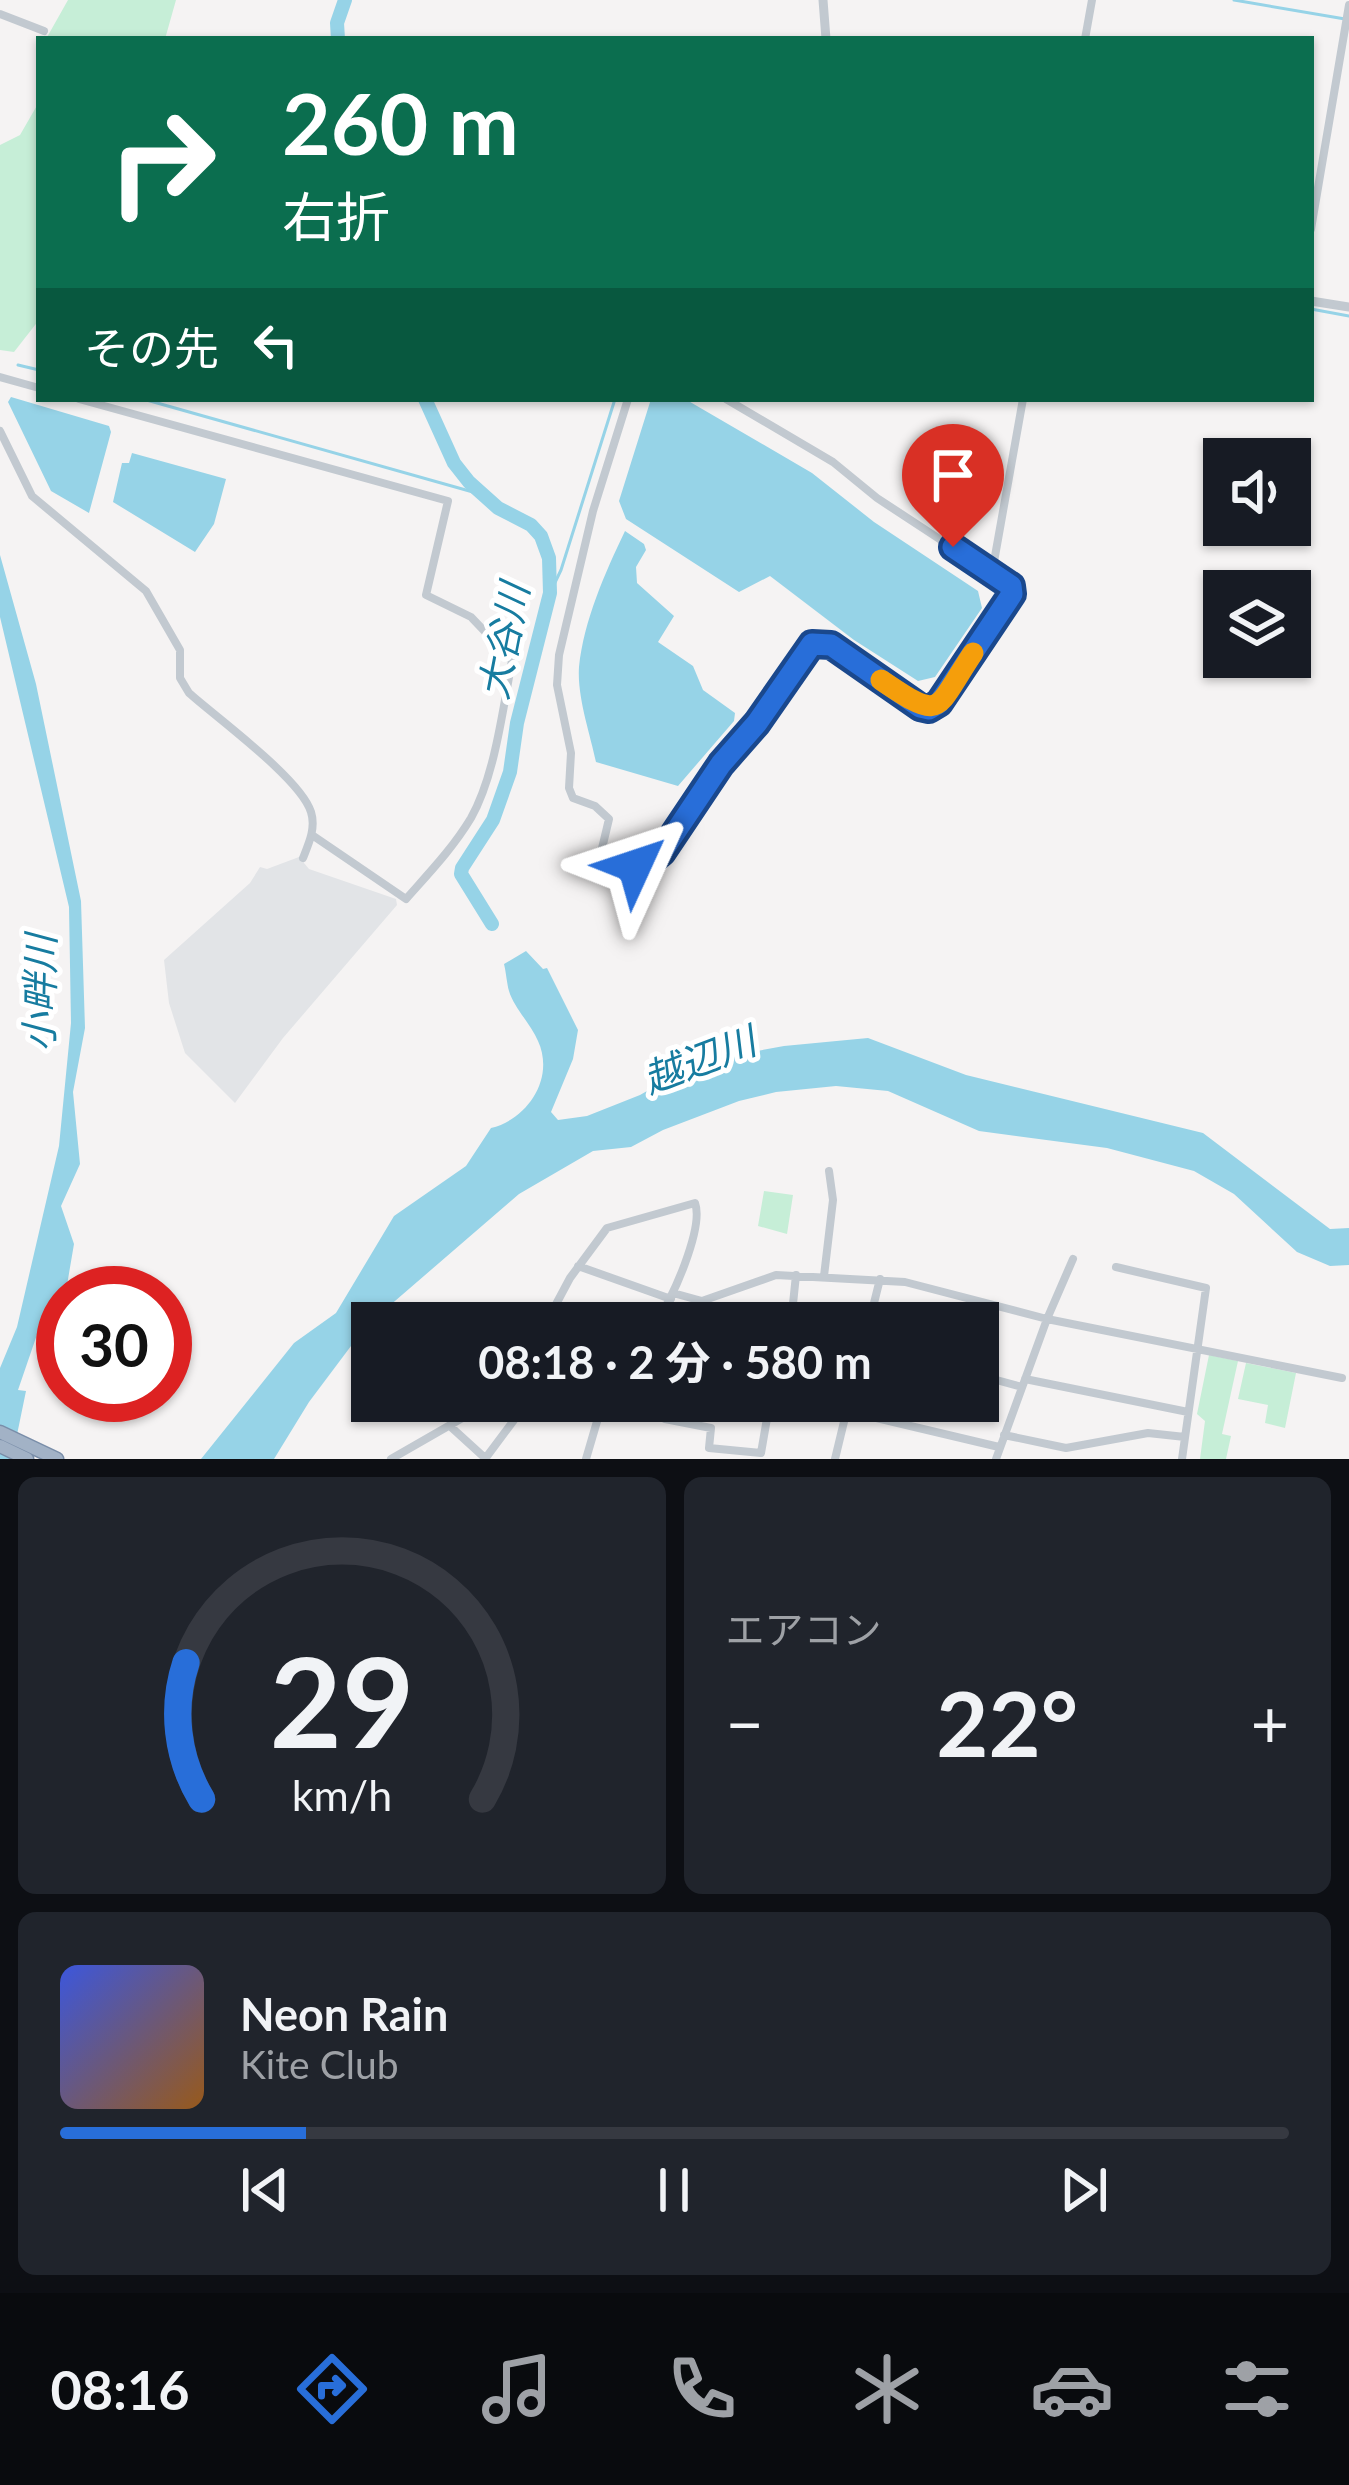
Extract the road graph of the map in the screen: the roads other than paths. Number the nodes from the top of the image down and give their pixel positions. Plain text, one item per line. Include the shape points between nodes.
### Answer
1 (823, 0) edge
2 (1092, 0) edge
3 (1349, 4) edge
4 (0, 14) edge
5 (44, 32) dead end
6 (826, 36) edge
7 (1086, 36) edge
8 (1314, 211) edge
9 (1314, 301) edge
10 (1349, 307) edge
11 (0, 377) edge
12 (36, 387) edge
13 (90, 402) edge
14 (627, 402) edge
15 (734, 402) edge
16 (1022, 402) edge
17 (0, 431) edge
18 (992, 572) junction
19 (313, 835) junction
20 (303, 858) dead end
21 (830, 1171) dead end
22 (1073, 1259) dead end
23 (578, 1266) junction
24 (1116, 1267) dead end
25 (796, 1275) junction
26 (824, 1276) junction
27 (880, 1279) junction
28 (672, 1296) junction
29 (558, 1302) edge
30 (668, 1302) edge
31 (793, 1302) edge
32 (874, 1302) edge
33 (1047, 1319) junction
34 (1197, 1349) junction
35 (1342, 1378) dead end
36 (999, 1379) edge
37 (1023, 1383) junction
38 (1189, 1412) junction
39 (457, 1422) edge
40 (513, 1422) edge
41 (597, 1422) edge
42 (680, 1422) edge
43 (766, 1422) edge
44 (845, 1422) edge
45 (905, 1422) edge
46 (450, 1426) junction
47 (0, 1432) edge
48 (1004, 1435) junction
49 (1185, 1437) junction
50 (0, 1446) edge
51 (1000, 1447) junction
52 (723, 1454) edge
53 (404, 1455) edge
54 (27, 1459) edge
55 (57, 1459) edge
56 (391, 1459) edge
57 (485, 1459) edge
58 (586, 1459) edge
59 (836, 1459) edge
60 (996, 1459) edge
61 (1182, 1459) edge

1 - 6 street
2 - 7 street
3 - 8 street
4 - 5 street
9 - 10 street
11 - 12 street
13 - 19 street via 448,501 426,595 515,646 483,791 447,852 406,898
14 - 18 street via 585,542 556,685 571,753 569,788 609,819 601,865 656,858 812,644 831,645 920,707 939,703 1012,594
15 - 18 street
16 - 18 street
17 - 19 street via 32,496 146,591 180,650 189,693 297,788
19 - 20 street
21 - 26 street
22 - 33 street
23 - 28 street
23 - 28 street via 616,1223 695,1203 695,1231
23 - 29 street
24 - 34 street via 1206,1288
25 - 26 street
25 - 28 street via 702,1300
25 - 31 street
26 - 27 street
27 - 32 street
27 - 33 street
28 - 30 street
33 - 34 street
33 - 37 street
34 - 35 street
34 - 38 street
36 - 37 street
37 - 38 street
37 - 48 street
38 - 49 street
39 - 46 street
40 - 57 street
41 - 58 street
42 - 52 street via 711,1428 709,1448
43 - 52 street via 761,1453
44 - 59 street
45 - 51 street
46 - 53 street
46 - 57 street
47 - 55 highway
48 - 49 street via 1066,1448 1148,1433
48 - 51 street
49 - 61 street
50 - 54 highway
51 - 60 street
53 - 56 street

